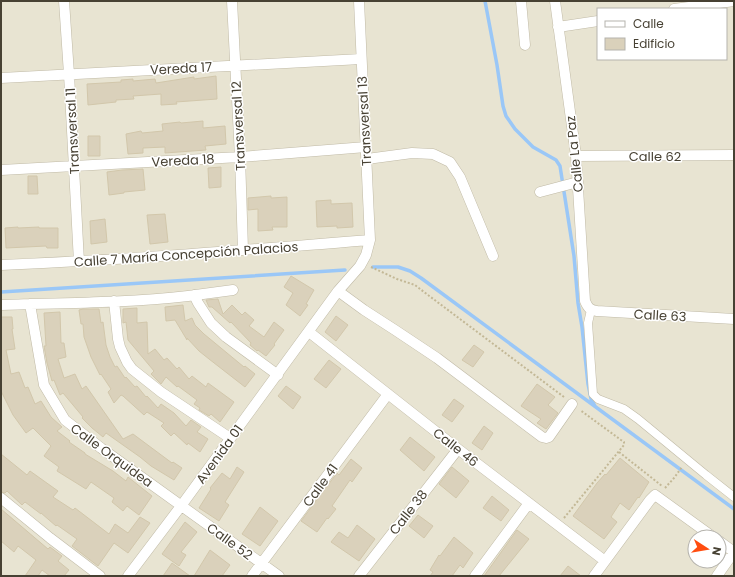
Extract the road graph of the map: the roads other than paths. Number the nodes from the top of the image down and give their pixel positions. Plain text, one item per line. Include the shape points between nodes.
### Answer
1 (64, 1) edge
2 (232, 1) edge
3 (359, 1) edge
4 (521, 1) edge
5 (555, 1) edge
6 (734, 1) edge
7 (678, 6) edge
8 (597, 21) edge
9 (558, 28) junction
10 (525, 45) dead end
11 (361, 59) junction
12 (236, 65) junction
13 (69, 74) junction
14 (1, 78) edge
15 (366, 147) junction
16 (734, 155) edge
17 (576, 156) junction
18 (240, 157) junction
19 (367, 159) junction
20 (74, 166) junction
21 (1, 170) edge
22 (573, 183) junction
23 (540, 192) dead end
24 (370, 240) junction
25 (243, 250) junction
26 (493, 256) dead end
27 (80, 262) junction
28 (1, 265) edge
29 (233, 290) dead end
30 (338, 291) junction
31 (194, 295) junction
32 (114, 301) junction
33 (30, 304) junction
34 (1, 305) edge
35 (589, 308) junction
36 (734, 319) edge
37 (309, 332) junction
38 (278, 375) junction
39 (388, 394) junction
40 (572, 404) road end
41 (230, 438) junction
42 (458, 449) junction
43 (734, 497) edge
44 (1, 498) edge
45 (529, 503) junction
46 (181, 506) junction
47 (700, 529) edge
48 (734, 552) edge
49 (605, 561) junction
50 (262, 564) junction
51 (100, 576) edge
52 (128, 576) edge
53 (252, 576) edge
54 (279, 576) edge
55 (359, 576) edge
56 (475, 576) edge
57 (594, 576) edge
58 (717, 576) edge

1 - 13 street, Transversal 11
2 - 12 street, Transversal 12
3 - 11 street, Transversal 13
4 - 10 street
5 - 9 street, Calle La Paz
6 - 7 street
8 - 9 street
9 - 17 street, Calle La Paz
11 - 12 street, Vereda 17
11 - 15 street, Transversal 13
12 - 13 street, Vereda 17
12 - 18 street, Transversal 12
13 - 14 street, Vereda 17
13 - 20 street, Transversal 11
15 - 18 street, Vereda 18
15 - 19 street, Transversal 13
16 - 17 street, Calle 62
17 - 22 street, Calle La Paz
18 - 20 street, Vereda 18
18 - 25 street, Transversal 12
19 - 24 street, Transversal 13
19 - 26 street via 412,153 433,154 450,162 460,177
20 - 21 street, Vereda 18
20 - 27 street, Transversal 11
22 - 23 street
22 - 35 street, Calle La Paz via 585,301
24 - 25 street, Calle 7 María Concepción Palacios
24 - 30 street, Avenida 01 via 356,272
25 - 27 street, Calle 7 María Concepción Palacios
27 - 28 street, Calle 7 María Concepción Palacios
29 - 31 street
30 - 37 street, Avenida 01
30 - 40 street via 436,358 537,434 549,437
31 - 32 street
31 - 38 street via 211,323
32 - 33 street
32 - 41 street via 120,347 132,369 161,392
33 - 34 street
33 - 46 street, Calle Orquidea via 44,385 64,420
35 - 36 street, Calle 63 via 597,311
35 - 43 street via 593,394 638,419
37 - 38 street, Avenida 01
37 - 39 street, Calle 46
38 - 41 street, Avenida 01
39 - 42 street, Calle 46
39 - 50 street, Calle 41
41 - 46 street, Avenida 01
42 - 45 street, Calle 46
42 - 55 street, Calle 38
44 - 51 street
45 - 49 street, Calle 46
45 - 56 street
46 - 50 street, Calle 52
46 - 52 street, Avenida 01
47 - 49 street via 652,498
48 - 58 street
49 - 57 street
50 - 53 street, Calle 41
50 - 54 street, Calle 52

